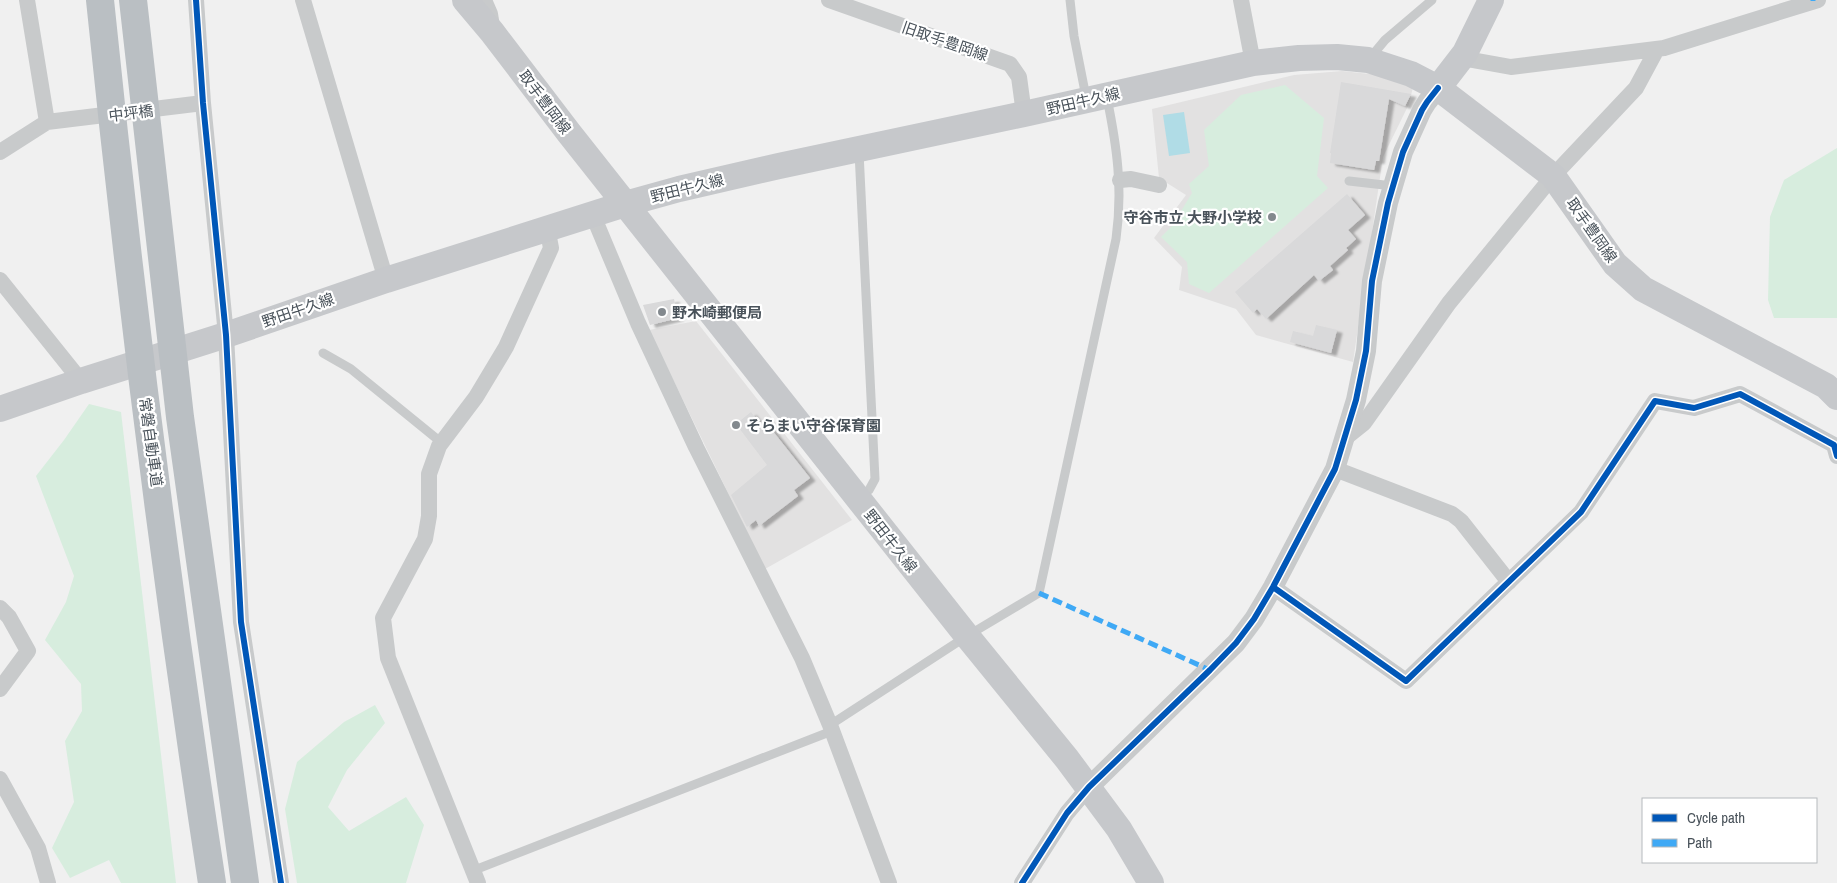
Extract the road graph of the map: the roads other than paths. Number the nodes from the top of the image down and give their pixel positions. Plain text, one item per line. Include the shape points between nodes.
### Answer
1 (27, 0) edge
2 (82, 0) edge
3 (100, 0) edge
4 (133, 0) edge
5 (150, 0) edge
6 (196, 0) edge
7 (303, 0) edge
8 (465, 0) edge
9 (484, 0) edge
10 (829, 0) edge
11 (1070, 0) edge
12 (1241, 0) edge
13 (1432, 0) edge
14 (1491, 0) edge
15 (1818, 0) edge
16 (492, 32) junction
17 (1657, 49) junction
18 (1461, 58) junction
19 (1368, 60) junction
20 (1253, 63) junction
21 (1438, 88) junction
22 (1097, 98) junction
23 (202, 104) junction
24 (1024, 114) junction
25 (47, 122) junction
26 (859, 149) junction
27 (0, 152) edge
28 (1553, 176) junction
29 (118, 178) junction
30 (1120, 180) junction
31 (1349, 181) dead end
32 (1159, 184) dead end
33 (1393, 186) junction
34 (625, 204) junction
35 (592, 213) junction
36 (547, 227) junction
37 (164, 276) junction
38 (0, 280) edge
39 (386, 280) junction
40 (226, 335) junction
41 (323, 352) dead end
42 (81, 381) junction
43 (1837, 397) edge
44 (2, 407) edge
45 (1344, 439) junction
46 (442, 443) junction
47 (1837, 456) edge
48 (1335, 469) junction
49 (859, 500) junction
50 (1509, 582) junction
51 (1273, 587) junction
52 (0, 608) edge
53 (967, 636) junction
54 (0, 689) edge
55 (831, 728) junction
56 (0, 779) edge
57 (1089, 787) junction
58 (475, 877) edge
59 (48, 883) edge
60 (212, 883) edge
61 (245, 883) edge
62 (281, 883) edge
63 (889, 883) edge
64 (1022, 883) edge
65 (1151, 883) edge

1 - 25 street
2 - 29 highway
3 - 29 highway, 常磐自動車道
4 - 37 highway
5 - 37 highway
6 - 23 street
7 - 39 street
8 - 16 main road, 取手豊岡線
9 - 16 street
10 - 24 street, 旧取手豊岡線 via 1010,64 1019,77
11 - 22 lane via 1074,36
12 - 20 street
13 - 19 lane via 1385,40
14 - 18 main road
15 - 17 street
16 - 34 main road, 取手豊岡線
17 - 18 street via 1511,67
17 - 28 street via 1636,88
18 - 21 main road
19 - 20 main road, 野田牛久線 via 1318,57
19 - 21 main road, 野田牛久線 via 1411,74
20 - 22 main road, 野田牛久線
21 - 28 main road, 取手豊岡線
21 - 33 street via 1422,110 1403,152
22 - 24 main road, 野田牛久線
22 - 30 lane
23 - 25 street, 中坪橋
23 - 40 street
24 - 26 main road, 野田牛久線
25 - 27 street
26 - 34 main road, 野田牛久線
26 - 49 lane via 875,479
28 - 43 main road, 取手豊岡線 via 1615,264 1643,289 1826,386
28 - 45 street via 1448,303 1364,423
29 - 60 highway, 常磐自動車道
30 - 32 street
30 - 53 lane via 1116,239 1039,593
31 - 33 lane
33 - 45 street via 1372,281 1366,351
34 - 35 main road, 野田牛久線
34 - 49 main road, 野田牛久線
35 - 36 main road, 野田牛久線
35 - 55 street via 638,324 802,658
36 - 39 main road, 野田牛久線
36 - 46 street via 551,248 506,347 476,398
37 - 61 highway via 180,418
38 - 42 street
39 - 40 main road, 野田牛久線
40 - 42 main road, 野田牛久線
40 - 62 street via 241,622
41 - 46 lane via 350,369
42 - 44 main road, 野田牛久線
45 - 48 street
46 - 58 street via 429,474 429,516 425,539 383,618 388,658
47 - 50 street via 1834,445 1740,394 1694,408 1655,402 1581,512
48 - 50 street via 1452,514
48 - 51 street
49 - 53 main road, 野田牛久線
50 - 51 street via 1406,681
51 - 57 street via 1236,643
52 - 54 street via 10,617 28,651
53 - 55 lane
53 - 57 main road, 野田牛久線
55 - 58 lane
55 - 63 street
56 - 59 street via 38,848
57 - 64 street
57 - 65 main road, 野田牛久線

